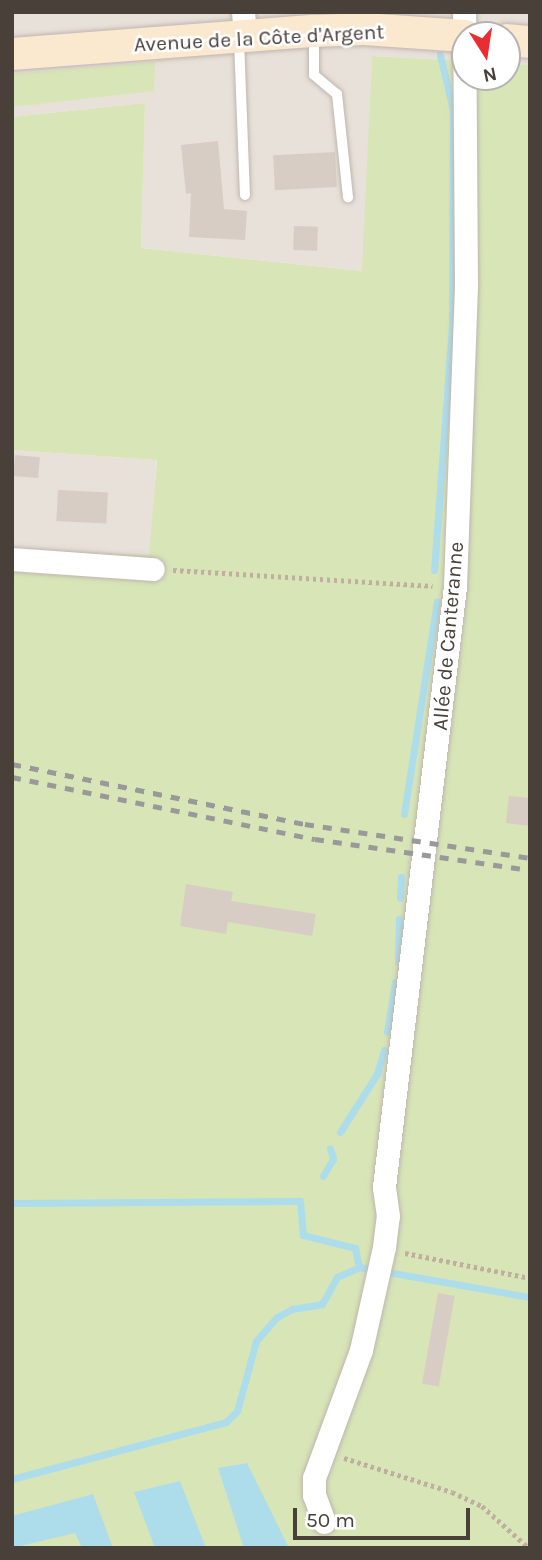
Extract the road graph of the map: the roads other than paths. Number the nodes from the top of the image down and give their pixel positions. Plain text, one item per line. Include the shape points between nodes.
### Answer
1 (242, 28) edge
2 (314, 31) junction
3 (451, 35) edge
4 (12, 54) edge
5 (465, 91) edge
6 (245, 195) dead end
7 (348, 197) dead end
8 (12, 559) edge
9 (153, 569) road end
10 (324, 1522) dead end

1 - 2 main road, Avenue de la Côte d'Argent
1 - 4 main road, Avenue de la Côte d'Argent
1 - 6 lane
2 - 3 main road, Avenue de la Côte d'Argent
2 - 7 lane via 314,75 337,93
5 - 10 street, Allée de Canteranne via 466,284 455,586 384,1187 388,1216 383,1252 361,1350 322,1450 314,1495
8 - 9 street

